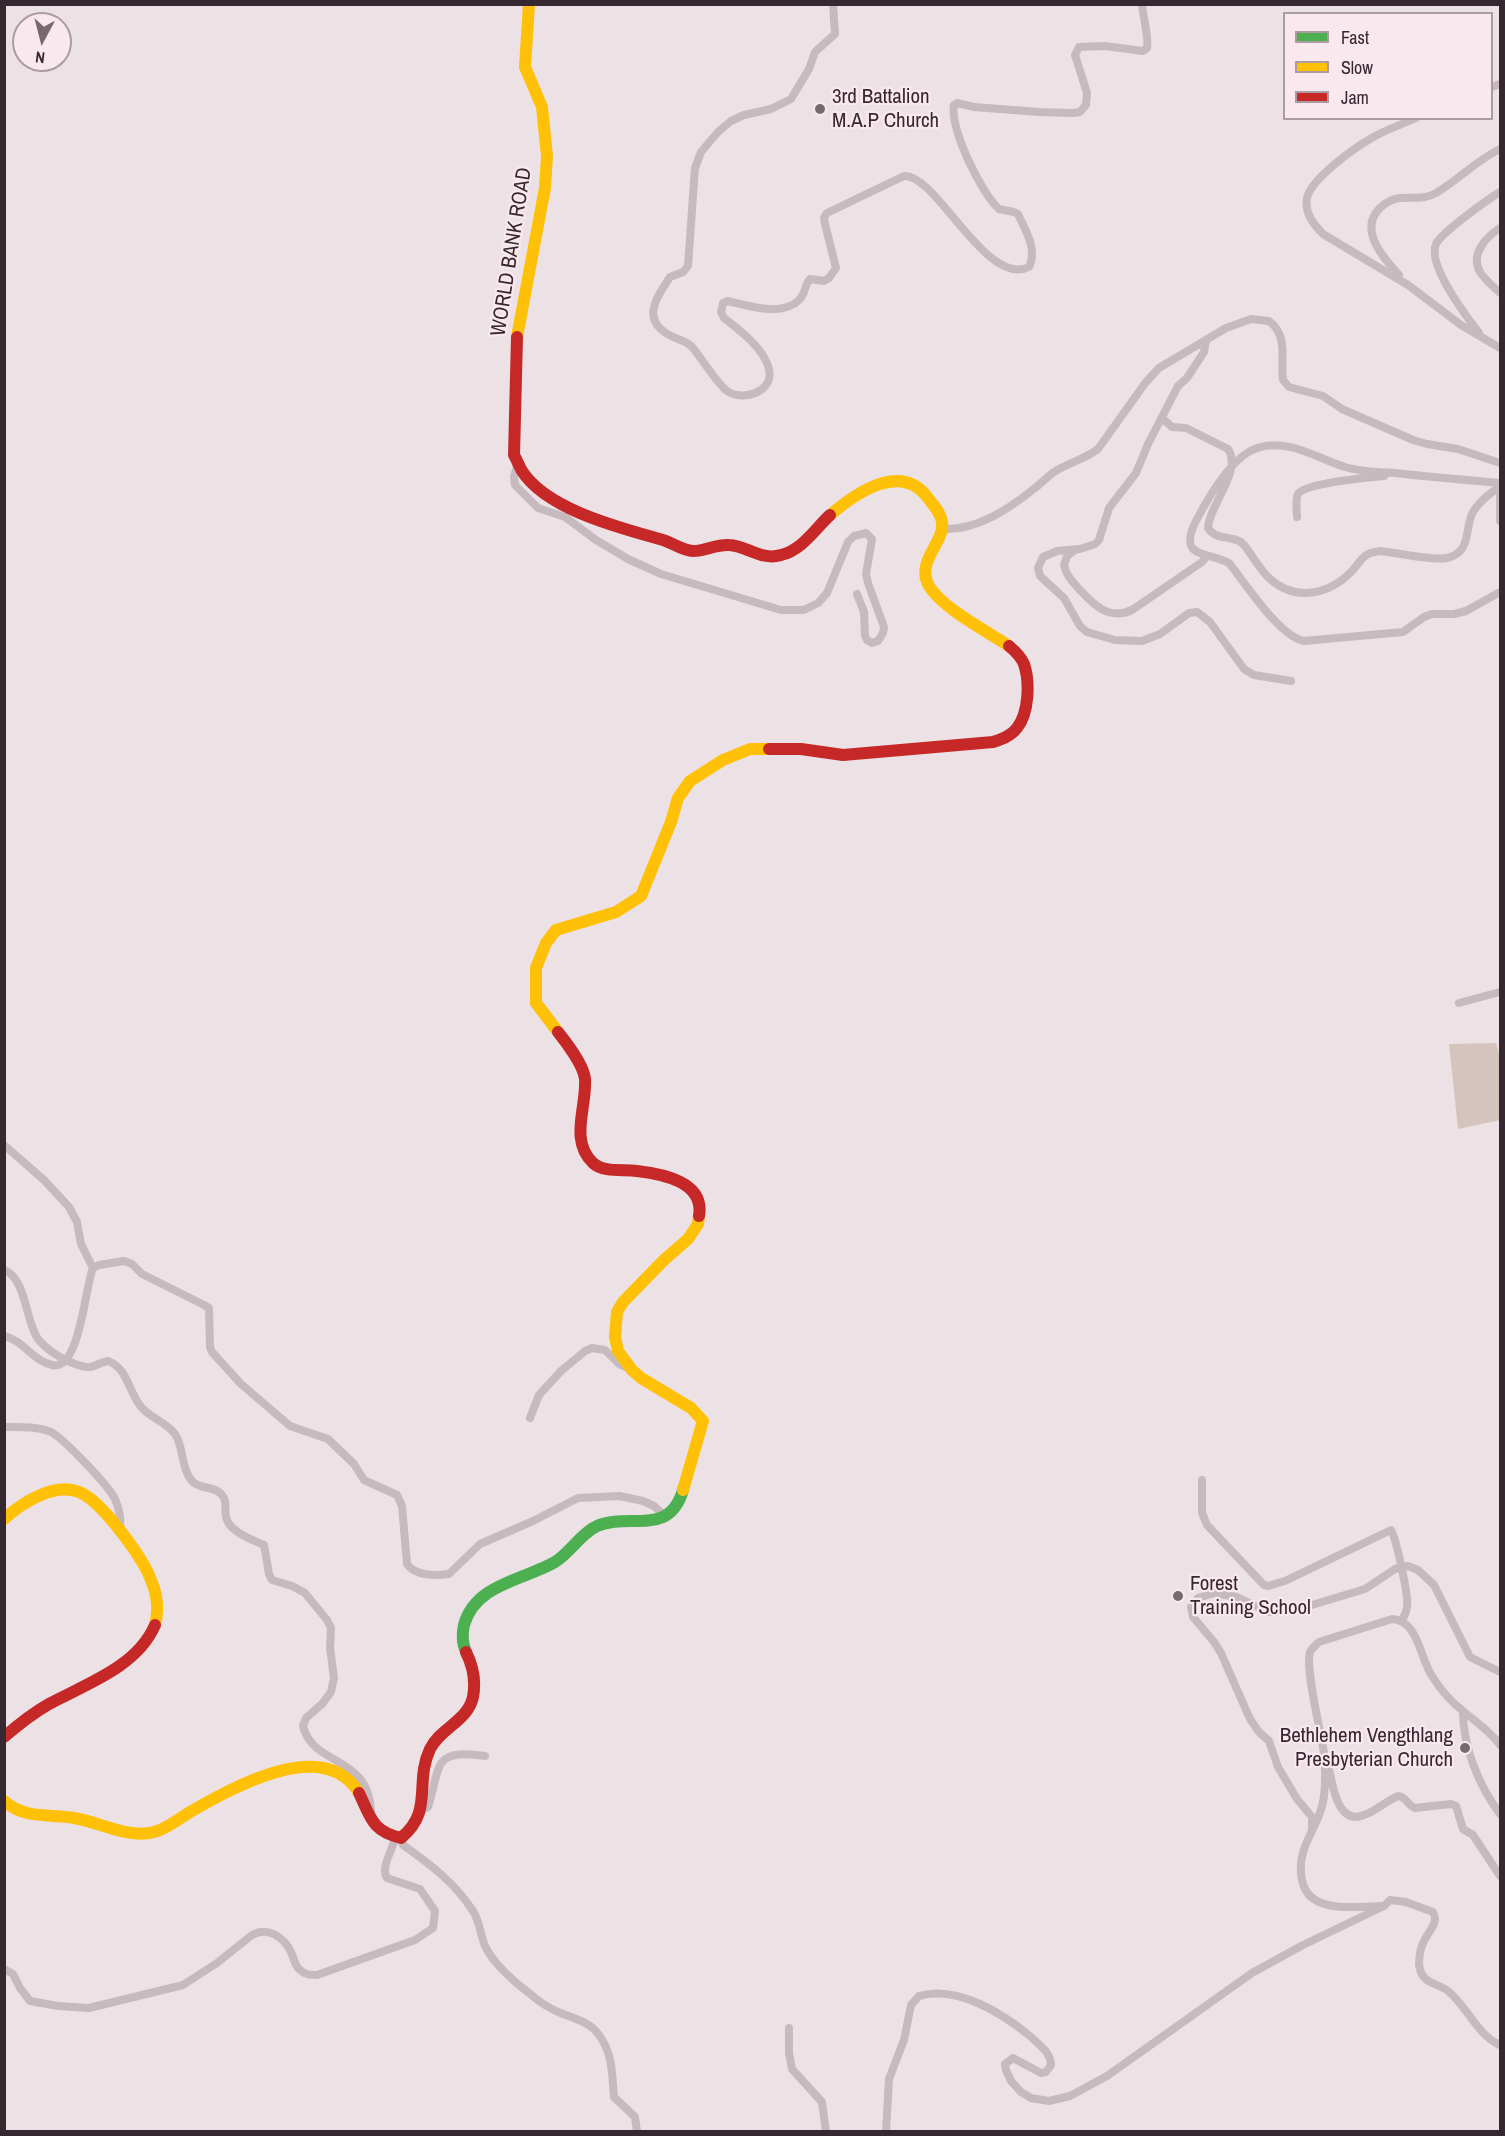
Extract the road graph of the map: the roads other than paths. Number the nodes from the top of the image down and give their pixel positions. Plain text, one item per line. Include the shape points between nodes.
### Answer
1 (529, 4) edge
2 (833, 4) edge
3 (1142, 4) edge
4 (1411, 120) edge
5 (1500, 149) edge
6 (1500, 192) edge
7 (1500, 228) edge
8 (1408, 285) junction
9 (1500, 293) edge
10 (1480, 335) junction
11 (1206, 340) junction
12 (1500, 348) edge
13 (1163, 419) junction
14 (1500, 463) edge
15 (517, 466) junction
16 (1232, 466) junction
17 (1413, 475) junction
18 (1500, 485) edge
19 (1500, 493) edge
20 (1297, 517) dead end
21 (1500, 521) edge
22 (942, 529) junction
23 (1074, 551) junction
24 (1207, 556) junction
25 (1500, 592) edge
26 (857, 594) dead end
27 (1291, 681) dead end
28 (1500, 992) edge
29 (1459, 1003) dead end
30 (4, 1145) edge
31 (93, 1268) junction
32 (4, 1270) edge
33 (4, 1336) edge
34 (66, 1360) junction
35 (632, 1370) junction
36 (530, 1418) dead end
37 (4, 1427) edge
38 (1202, 1480) dead end
39 (665, 1516) junction
40 (4, 1519) edge
41 (120, 1530) junction
42 (1401, 1566) junction
43 (1402, 1620) junction
44 (1500, 1672) edge
45 (1463, 1712) junction
46 (4, 1737) edge
47 (1500, 1745) edge
48 (1324, 1750) junction
49 (485, 1756) dead end
50 (4, 1801) edge
51 (421, 1810) junction
52 (1500, 1814) edge
53 (371, 1817) junction
54 (1312, 1830) junction
55 (398, 1838) junction
56 (1500, 1876) edge
57 (1384, 1906) junction
58 (4, 1969) edge
59 (789, 2028) dead end
60 (1500, 2045) edge
61 (637, 2132) edge
62 (826, 2132) edge
63 (886, 2132) edge

1 - 15 main road, WORLD BANK ROAD via 525,67 542,107 547,156 545,188 517,333
2 - 3 street via 835,34 815,52 791,99 731,121 701,152 695,168 687,266 670,277 653,307 653,318 661,329 691,345 727,391 737,395 759,391 765,386 769,369 759,351 723,318 723,303 772,309 797,302 804,295 807,281 824,281 836,268 824,218 827,213 903,176 913,177 925,187 996,261 1018,270 1029,267 1029,236 1018,214 999,209 981,187 955,121 954,105 1080,112 1086,105 1087,93 1076,51 1091,46 1143,51 1148,40
4 - 8 street via 1370,138 1317,181 1307,199 1309,216 1323,234
5 - 8 street via 1437,193 1390,200 1371,219 1374,239
6 - 10 street via 1448,232 1435,249 1438,269
7 - 9 street via 1485,240 1477,263 1480,272
8 - 10 street
10 - 12 street
11 - 13 street via 1204,352 1178,386
11 - 14 street via 1241,322 1269,321 1279,331 1284,351 1283,380 1289,387 1323,396 1349,412 1419,442 1458,449
11 - 22 street via 1152,374 1098,449 1060,467 996,515 968,526
13 - 16 street via 1172,427 1186,428 1228,449
13 - 23 street via 1136,472 1109,508 1099,540
15 - 22 main road via 534,485 558,501 644,537 693,551 726,545 757,556 792,552 827,518 866,490 900,480 923,491 938,511
15 - 26 street via 515,485 538,508 565,518 628,559 661,574 781,610 804,610 818,603 827,593 848,542 866,533 872,539 868,583 884,627 878,641 872,643 865,636 864,612
16 - 17 street via 1258,447 1279,446 1302,450 1347,468
16 - 18 street via 1208,528 1239,541 1278,585 1308,594 1332,587 1365,554 1372,552 1439,558 1456,554 1467,539 1474,511
16 - 24 street via 1192,529 1191,545 1200,555
17 - 18 street
17 - 20 street via 1343,480 1303,490 1298,496
18 - 19 street
19 - 21 street
22 - 35 main road via 929,554 927,581 932,592 1020,656 1028,688 1019,725 1006,738 993,742 843,754 750,749 723,760 690,781 678,798 641,896 616,912 556,930 540,955 536,1003 567,1043 585,1077 579,1130 586,1155 595,1165 611,1170 645,1172 684,1183 696,1193 701,1206 698,1224 688,1239 617,1312 618,1351
23 - 24 street via 1064,565 1070,579 1096,607 1119,613 1132,610
23 - 27 street via 1057,551 1043,557 1038,568 1040,576 1064,598 1087,632 1115,640 1142,641 1197,612 1210,622 1244,669 1254,675
24 - 25 street via 1229,563 1284,632 1304,641 1404,632 1424,617 1466,611
28 - 29 street
30 - 31 street via 69,1207
31 - 34 street via 76,1341
31 - 39 street via 124,1261 208,1308 212,1352 241,1384 291,1426 328,1438 364,1480 397,1495 402,1506 407,1564 416,1572 449,1574 480,1544 578,1498 618,1496 643,1501
32 - 34 street via 16,1278 39,1340
33 - 34 street via 16,1339 48,1364 55,1366
34 - 53 street via 88,1367 108,1361 118,1366 142,1408 175,1433 192,1480 221,1494 228,1523 244,1537 264,1545 272,1580 305,1593 330,1624 334,1678 331,1692 303,1726 318,1751 347,1766 362,1782
35 - 36 street via 605,1350 585,1351 539,1395
35 - 39 main road via 692,1408 703,1420 679,1504
37 - 41 street via 50,1431 66,1444 116,1500
38 - 42 street via 1202,1513 1207,1525 1264,1585 1285,1581 1389,1530 1394,1533
39 - 51 main road via 601,1524 557,1561 489,1591 473,1604 463,1635 474,1678 471,1707 435,1740 426,1758
40 - 41 main road via 37,1497 58,1491 79,1492
41 - 46 main road via 151,1576 156,1596 154,1629 115,1671 46,1706
42 - 43 street via 1407,1596
42 - 44 street via 1418,1570 1434,1585 1470,1657
42 - 54 street via 1365,1588 1292,1611 1268,1612 1237,1597 1214,1593 1198,1598 1191,1607 1193,1617 1221,1653 1250,1719 1269,1741 1278,1767 1312,1817
43 - 45 street via 1411,1628 1431,1675
43 - 48 street via 1392,1619 1319,1642 1311,1651 1317,1722
45 - 47 street
45 - 52 street via 1466,1739 1478,1776
48 - 54 street via 1323,1806
48 - 56 street via 1339,1805 1346,1815 1363,1816 1398,1796 1415,1808 1451,1804 1456,1806 1462,1829 1473,1835
49 - 51 street via 452,1755 442,1761 428,1807
50 - 53 main road via 10,1808 27,1813 73,1818 140,1833 154,1832 255,1780 297,1767 317,1766 347,1775
51 - 55 main road via 415,1827
53 - 55 main road via 381,1834
54 - 57 street via 1300,1869 1307,1894 1324,1905
55 - 58 street via 384,1874 420,1889 435,1911 433,1928 415,1940 317,1975 300,1970 282,1940 264,1931 252,1935 183,1985 89,2008 30,2001 13,1974
55 - 61 street via 440,1871 468,1904 488,1951 528,1993 598,2033 612,2065 614,2097 635,2116
57 - 60 street via 1391,1899 1433,1912 1434,1926 1419,1957 1422,1972 1429,1982 1447,1990
57 - 63 street via 1252,1973 1107,2076 1056,2100 1042,2102 1031,2098 1007,2075 1005,2064 1013,2058 1037,2072 1046,2072 1051,2065 1048,2053 1011,2021 972,2001 919,1996 911,2005 904,2040 889,2079
59 - 62 street via 792,2069 822,2102

